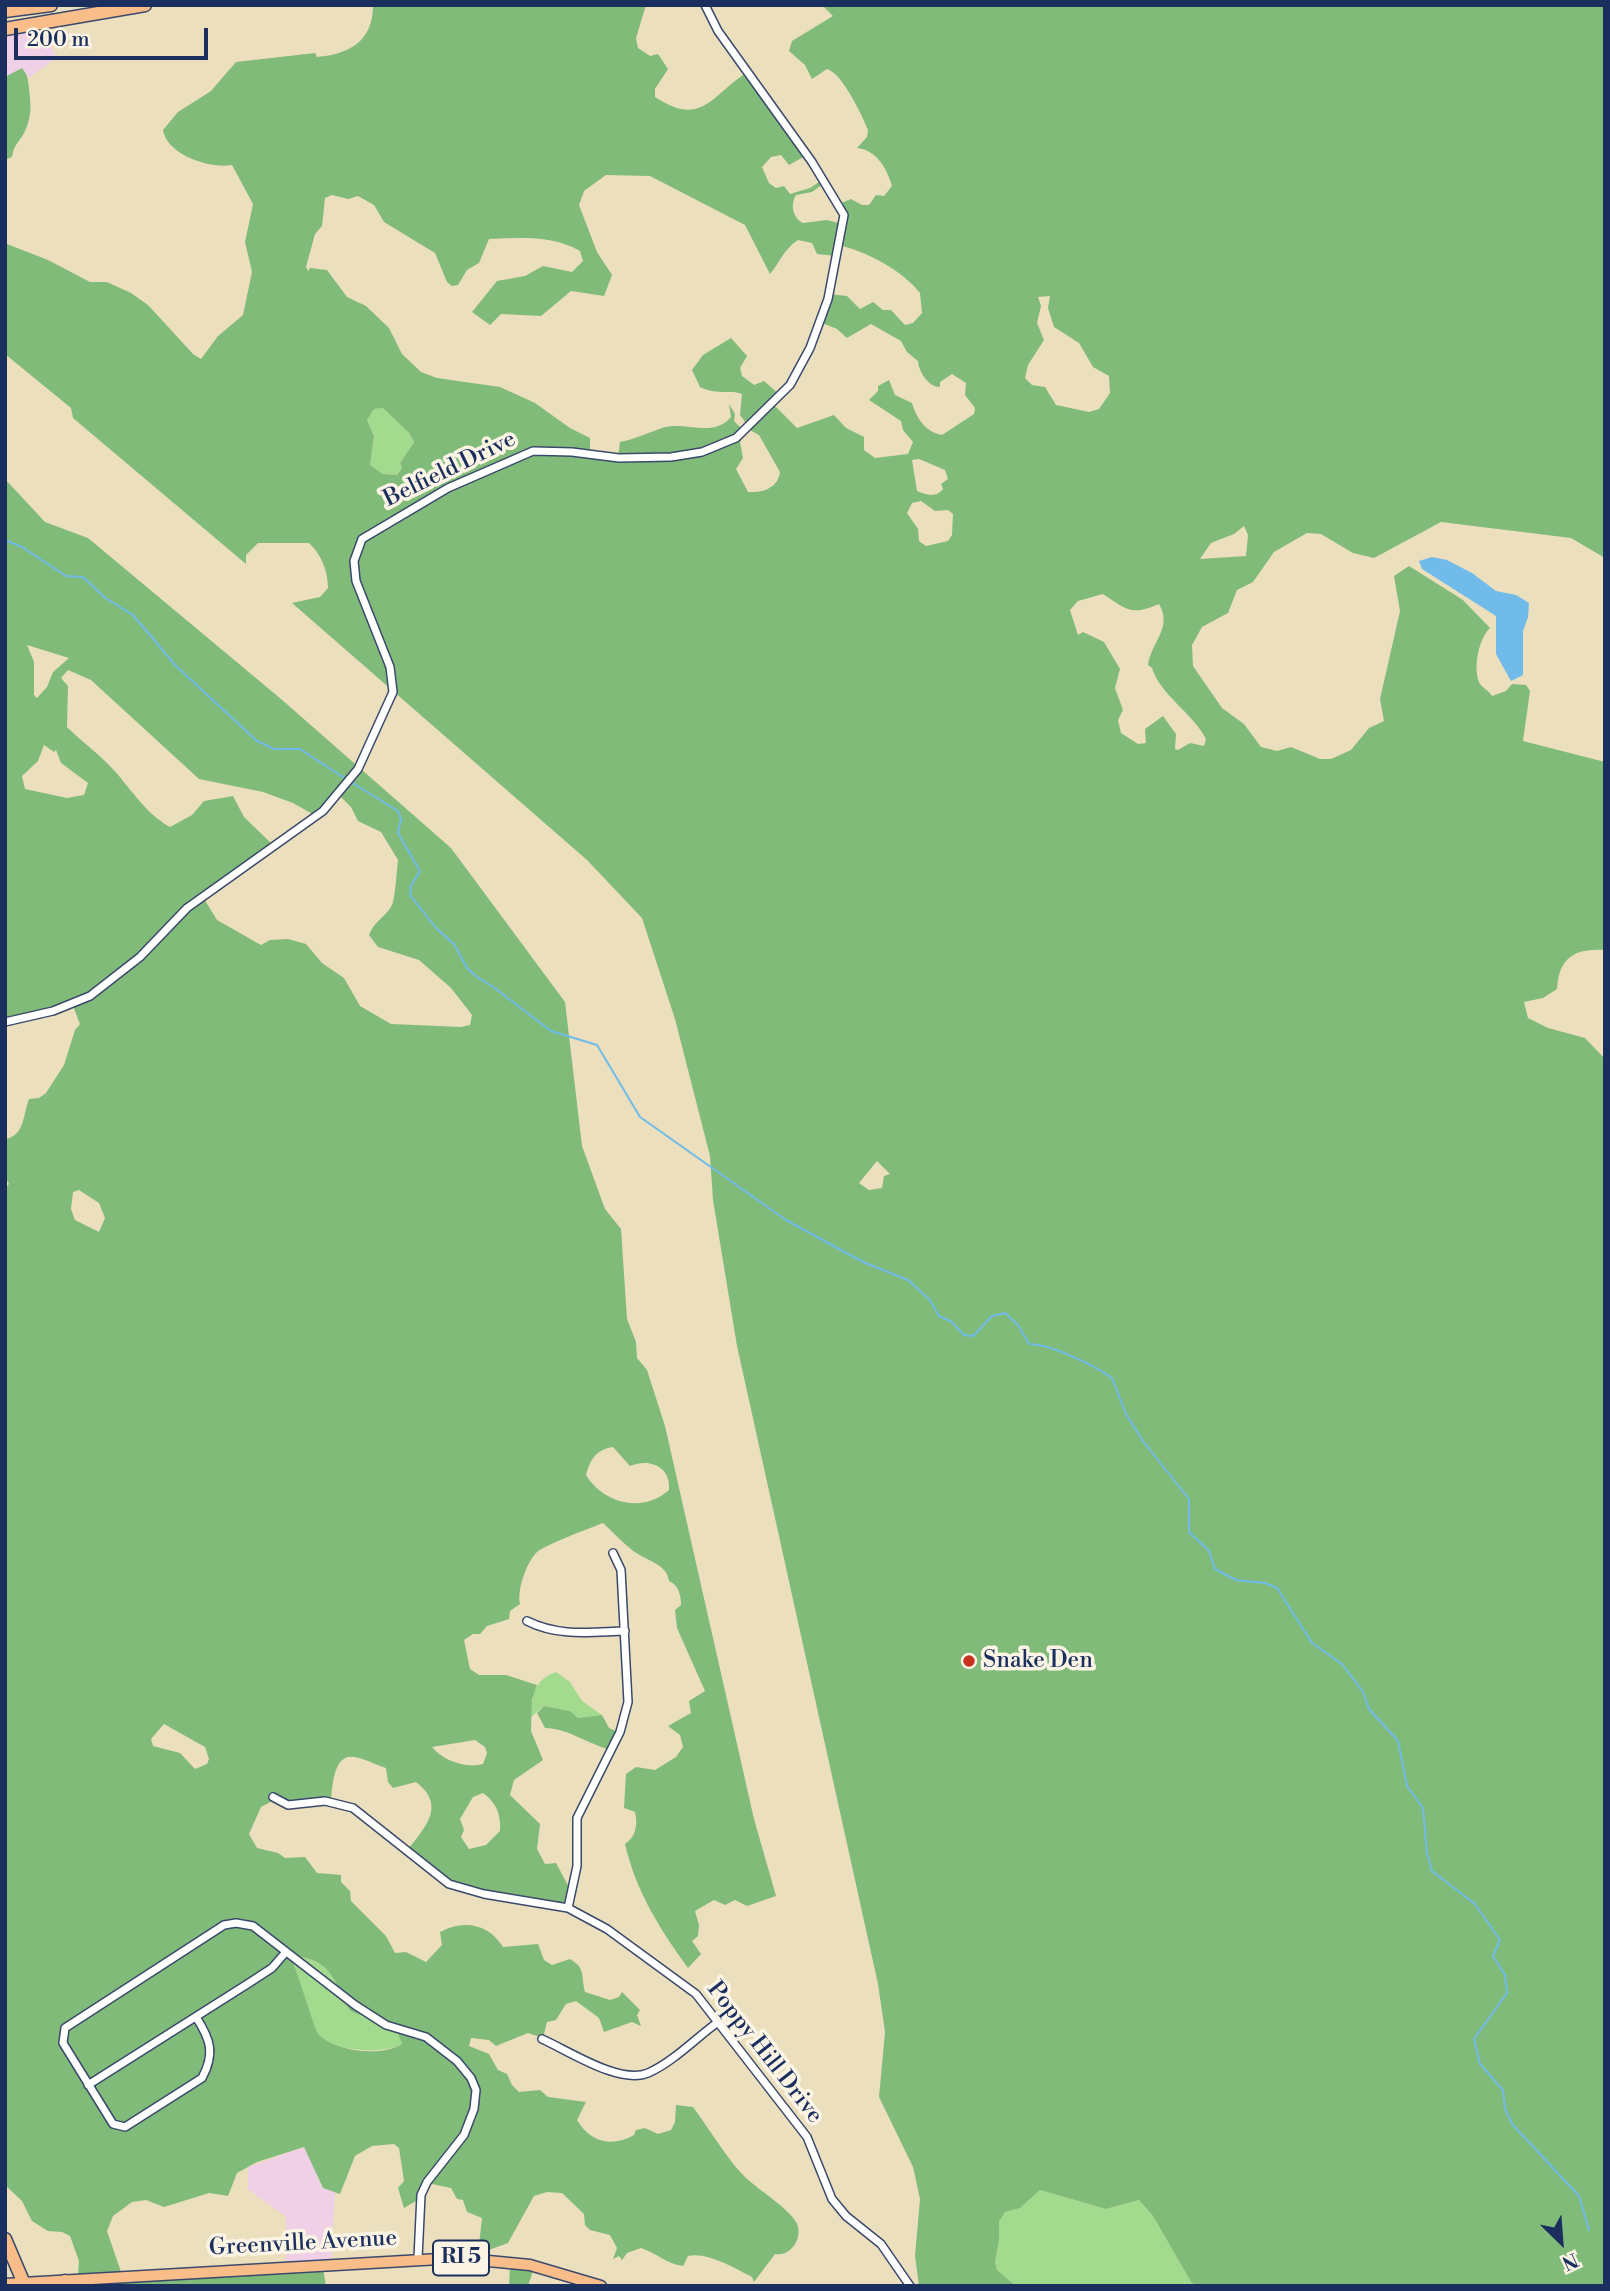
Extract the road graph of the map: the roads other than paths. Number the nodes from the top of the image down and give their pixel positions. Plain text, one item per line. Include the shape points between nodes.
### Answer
1 (51, 5) edge
2 (145, 5) edge
3 (705, 5) edge
4 (5, 10) edge
5 (5, 29) edge
6 (5, 1022) edge
7 (613, 1553) dead end
8 (527, 1621) dead end
9 (625, 1631) junction
10 (273, 1797) dead end
11 (568, 1908) junction
12 (285, 1953) junction
13 (196, 2017) junction
14 (718, 2022) junction
15 (542, 2039) dead end
16 (88, 2085) junction
17 (5, 2239) edge
18 (418, 2258) junction
19 (59, 2283) edge
20 (5, 2284) edge
21 (24, 2284) edge
22 (601, 2286) edge
23 (909, 2286) edge

1 - 4 highway
2 - 5 highway
3 - 6 street, Belfield Drive via 718,32 844,215 828,299 796,377 747,430 721,446 688,455 645,458 533,452 448,488 362,539 354,561 356,581 390,667 393,692 358,769 328,805 191,904 140,957 90,996 53,1011
7 - 9 street via 621,1570
8 - 9 street via 566,1633
9 - 11 street via 628,1702 620,1732 577,1818 577,1866
10 - 11 street, Poppy Hill Drive via 288,1805 325,1801 353,1808 449,1884
11 - 14 street, Poppy Hill Drive via 662,1968 696,1994
12 - 13 street via 272,1968
12 - 16 street via 253,1926 224,1925 65,2028 66,2050
12 - 18 street via 386,2025 426,2037 471,2078 476,2090 474,2109 464,2135 421,2195
13 - 16 street
13 - 16 street via 211,2047 208,2066 198,2083 125,2127 113,2124
14 - 15 street via 654,2070 636,2076 608,2070
14 - 23 street, Poppy Hill Drive via 807,2137 838,2207 881,2244
17 - 21 highway
18 - 19 main road, Greenville Avenue / RI 5
18 - 22 main road, Greenville Avenue / RI 5 via 530,2265
19 - 21 main road, Greenville Avenue / RI 5
20 - 21 main road, Greenville Avenue / RI 5

